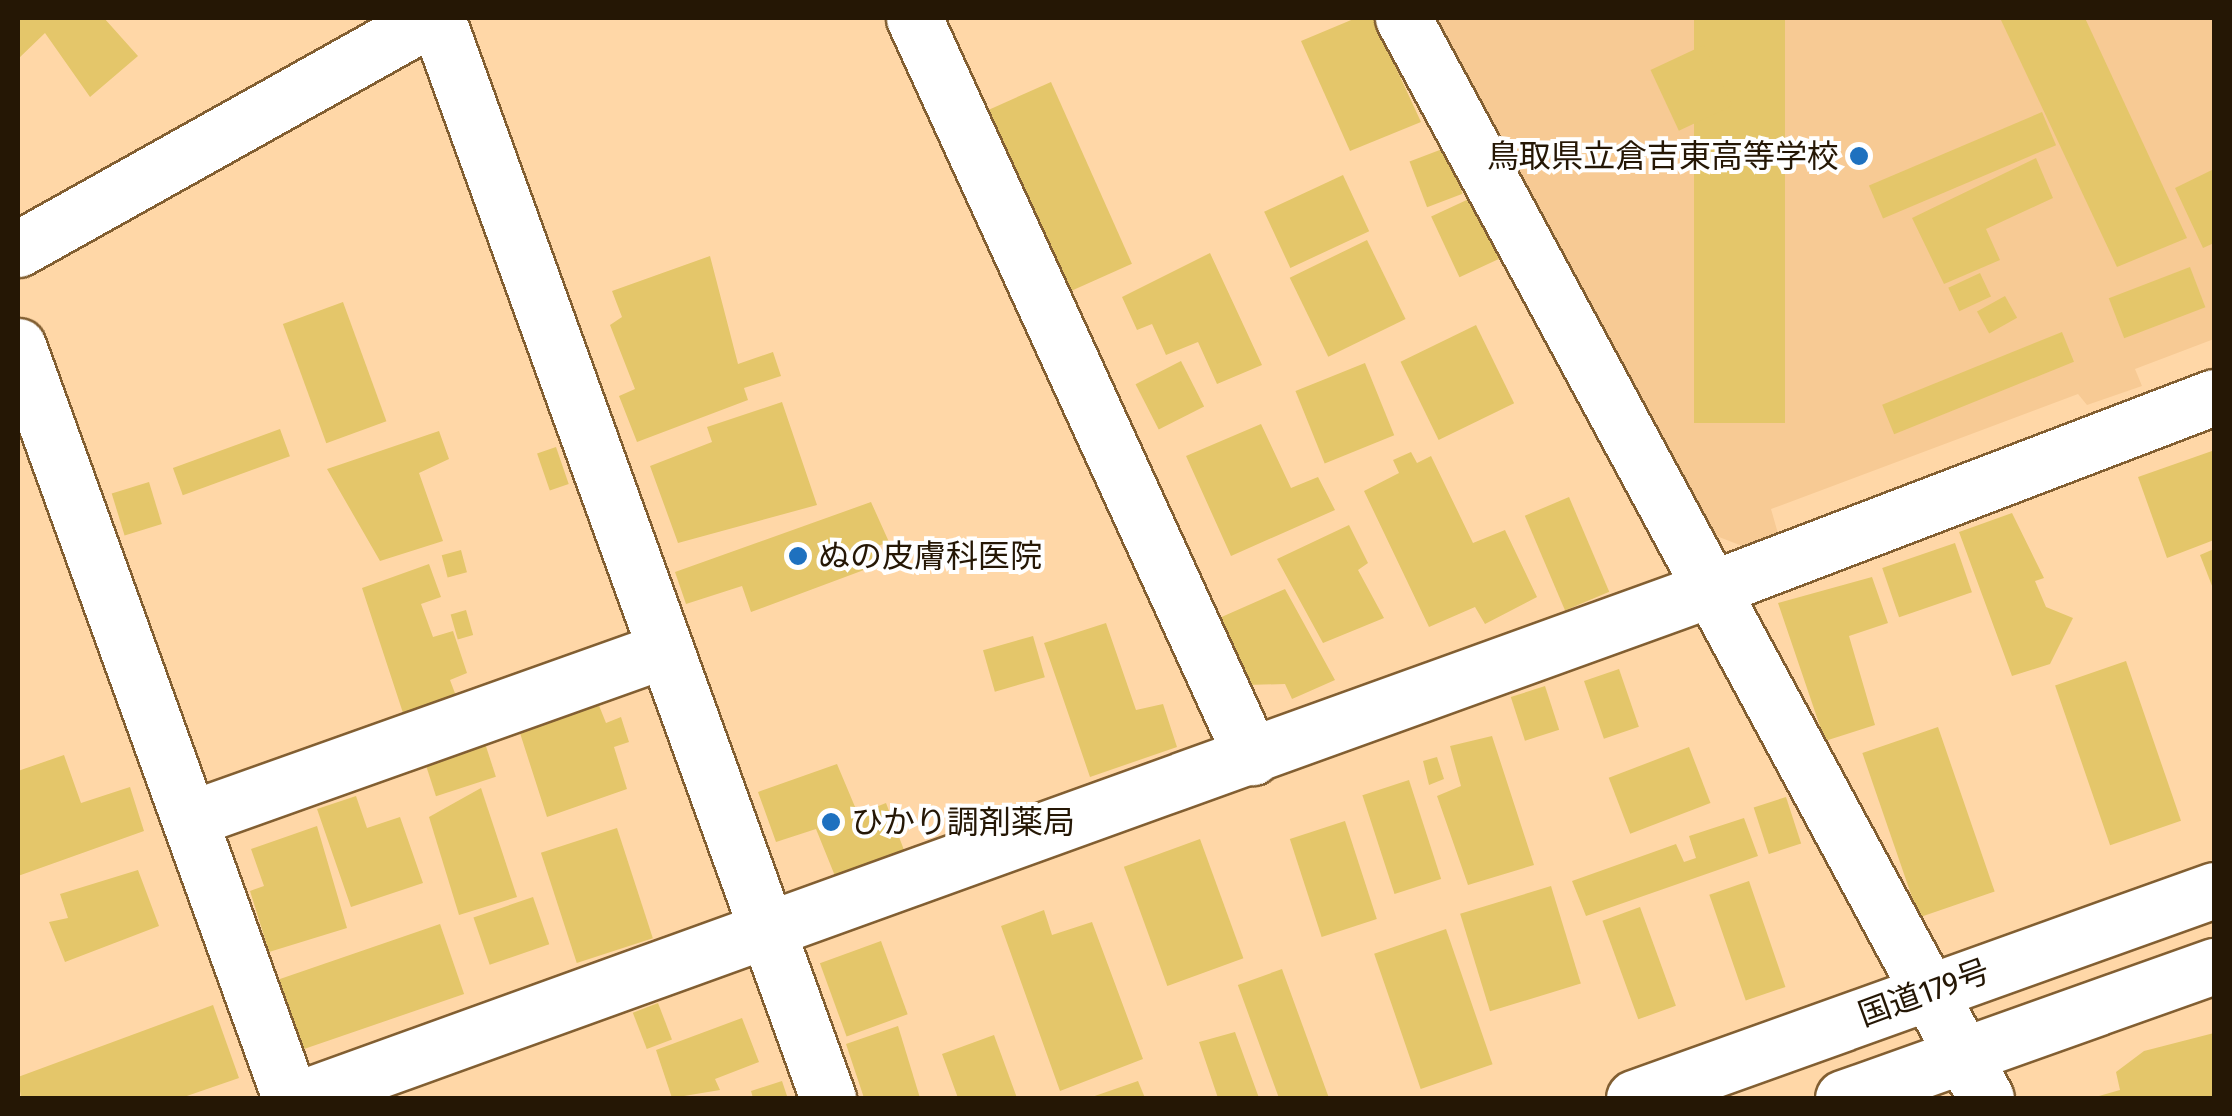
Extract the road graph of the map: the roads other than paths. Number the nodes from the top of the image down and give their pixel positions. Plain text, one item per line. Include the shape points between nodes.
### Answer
1 (434, 18) edge
2 (914, 18) edge
3 (1403, 18) edge
4 (18, 249) edge
5 (18, 346) edge
6 (2214, 397) edge
7 (1711, 589) junction
8 (662, 651) junction
9 (1252, 757) junction
10 (190, 819) junction
11 (2214, 890) edge
12 (765, 928) junction
13 (2214, 966) edge
14 (1928, 991) junction
15 (1975, 1077) edge
16 (290, 1098) edge
17 (300, 1098) edge
18 (828, 1098) edge
19 (1634, 1098) edge
20 (1843, 1098) edge

1 - 4 main road
1 - 8 main road
2 - 9 main road
3 - 7 main road
5 - 10 main road
6 - 7 main road
7 - 9 main road
7 - 14 main road
8 - 10 main road
8 - 12 main road
9 - 12 main road
10 - 16 main road
11 - 14 main road, 国道179号
12 - 17 main road
12 - 18 main road
13 - 15 main road
14 - 15 main road
14 - 19 main road, 国道179号
15 - 20 main road

